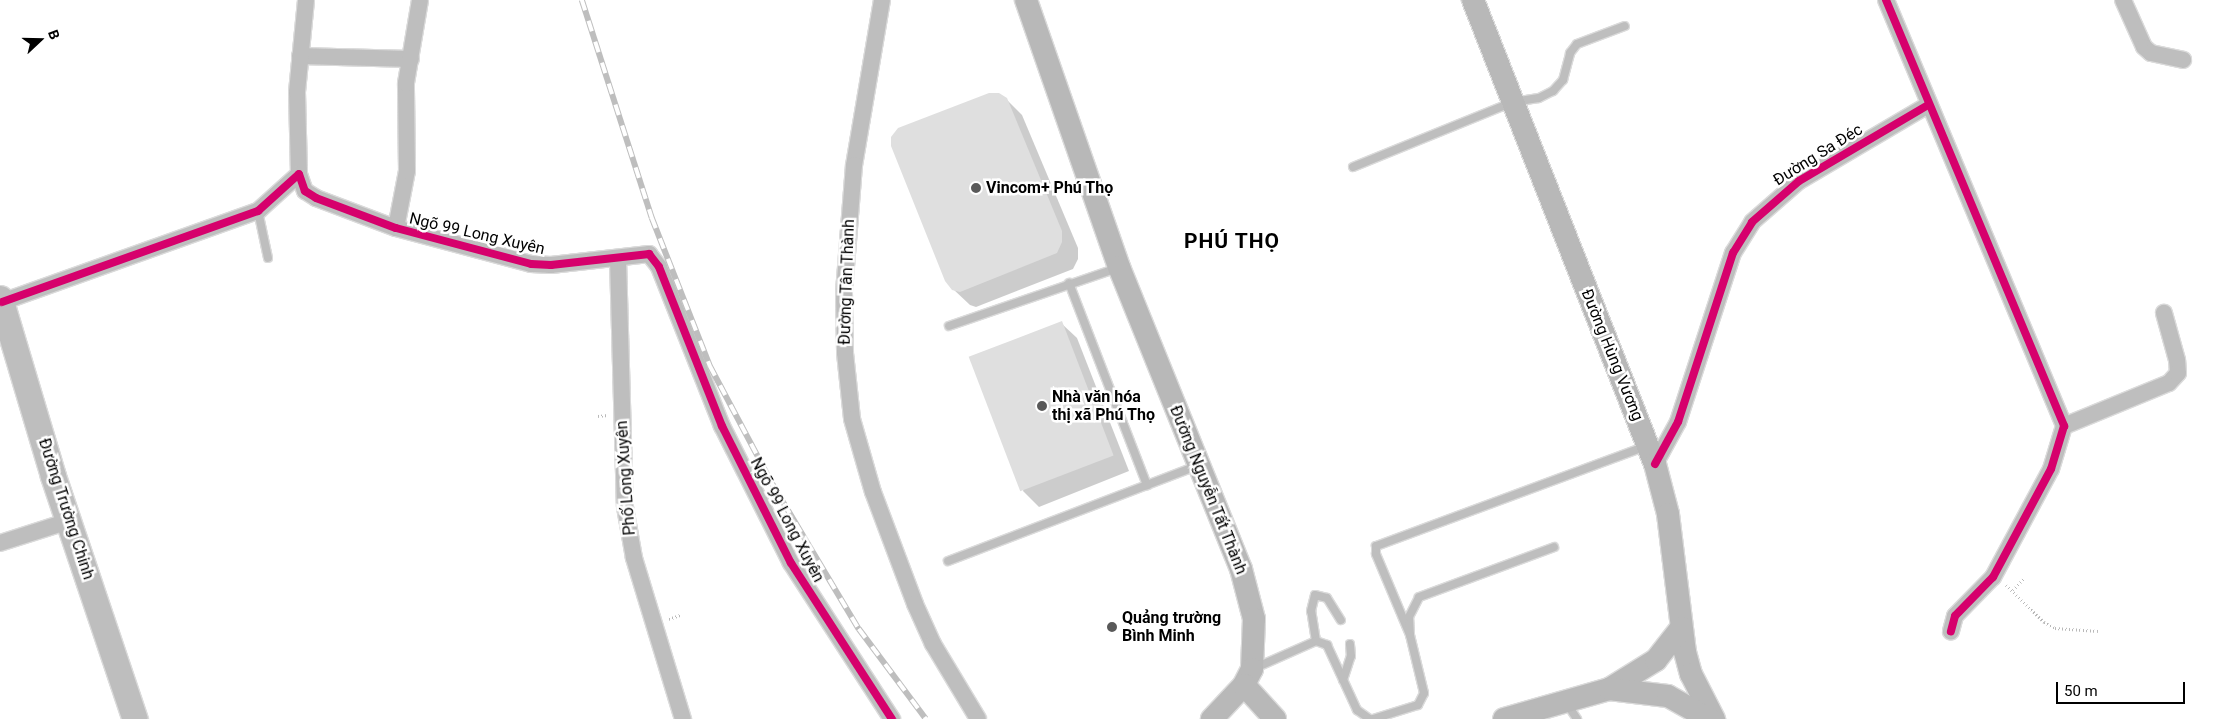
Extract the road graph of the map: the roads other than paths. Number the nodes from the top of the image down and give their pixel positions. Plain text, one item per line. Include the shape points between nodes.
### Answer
1 (306, 0) edge
2 (420, 0) edge
3 (882, 0) edge
4 (1026, 0) edge
5 (1472, 0) edge
6 (1886, 0) edge
7 (2123, 0) edge
8 (1625, 26) dead end
9 (300, 56) junction
10 (411, 60) junction
11 (2182, 60) dead end
12 (1513, 102) junction
13 (1928, 105) junction
14 (1353, 167) dead end
15 (299, 174) junction
16 (258, 211) junction
17 (396, 228) junction
18 (268, 258) dead end
19 (618, 260) junction
20 (1119, 267) junction
21 (1069, 283) junction
22 (1, 300) edge
23 (2164, 314) dead end
24 (950, 326) dead end
25 (2064, 426) junction
26 (1652, 454) junction
27 (1198, 466) junction
28 (1147, 485) junction
29 (69, 521) junction
30 (0, 543) edge
31 (1554, 547) dead end
32 (948, 561) dead end
33 (1341, 620) dead end
34 (1682, 628) junction
35 (1951, 631) dead end
36 (1410, 635) junction
37 (1316, 641) junction
38 (1350, 644) dead end
39 (1248, 677) junction
40 (1344, 680) junction
41 (1608, 689) junction
42 (1564, 700) junction
43 (136, 719) edge
44 (683, 719) edge
45 (892, 719) edge
46 (978, 719) edge
47 (1212, 719) edge
48 (1275, 719) edge
49 (1371, 719) edge
50 (1504, 719) edge
51 (1577, 719) edge
52 (1709, 719) edge
53 (1714, 719) edge

1 - 9 street
2 - 10 street
3 - 46 street, Đường Tân Thành via 854,165 844,293 844,353 852,419 873,492 914,604 933,644
4 - 20 main road, Đường Nguyễn Tất Thành
5 - 12 main road, Đường Hùng Vương
6 - 13 street
7 - 11 street via 2144,47
8 - 12 lane via 1577,44 1570,53 1563,80 1553,91 1539,98
9 - 10 street
9 - 15 street via 297,92
10 - 17 street via 406,90 407,171
12 - 14 lane
12 - 26 main road, Đường Hùng Vương
13 - 25 street
13 - 26 street, Đường Sa Đéc via 1799,180 1752,222 1733,253 1678,422
15 - 16 street
15 - 17 street, Ngõ 99 Long Xuyên via 305,191 310,195
16 - 18 lane
16 - 22 street
17 - 19 street, Ngõ 99 Long Xuyên via 531,264
19 - 44 street, Phố Long Xuyên via 625,507 634,558
19 - 45 street, Ngõ 99 Long Xuyên via 644,253 656,261 722,426 791,563
20 - 21 lane
20 - 27 main road, Đường Nguyễn Tất Thành
21 - 24 lane
21 - 28 lane
22 - 29 main road, Đường Trường Chinh
23 - 25 street via 2177,360 2178,373 2170,383
25 - 35 street via 2051,469 1993,577 1955,616
26 - 34 main road, Đường Hùng Vương via 1668,514
26 - 36 lane via 1376,546 1376,554
27 - 28 lane
27 - 39 main road, Đường Nguyễn Tất Thành via 1241,569 1254,619
28 - 32 lane
29 - 30 street
29 - 43 main road, Đường Trường Chinh
31 - 36 lane via 1419,597 1409,617
33 - 37 lane via 1327,598 1315,595 1311,611
34 - 41 main road via 1656,660
34 - 53 main road, Đường Hùng Vương via 1691,674
36 - 49 lane via 1424,693 1418,705
37 - 39 lane
37 - 40 lane via 1327,645
38 - 40 lane via 1351,656
39 - 47 main road
39 - 48 main road
40 - 49 lane via 1357,710
41 - 42 main road
41 - 52 main road via 1668,696
42 - 50 main road
42 - 51 lane

